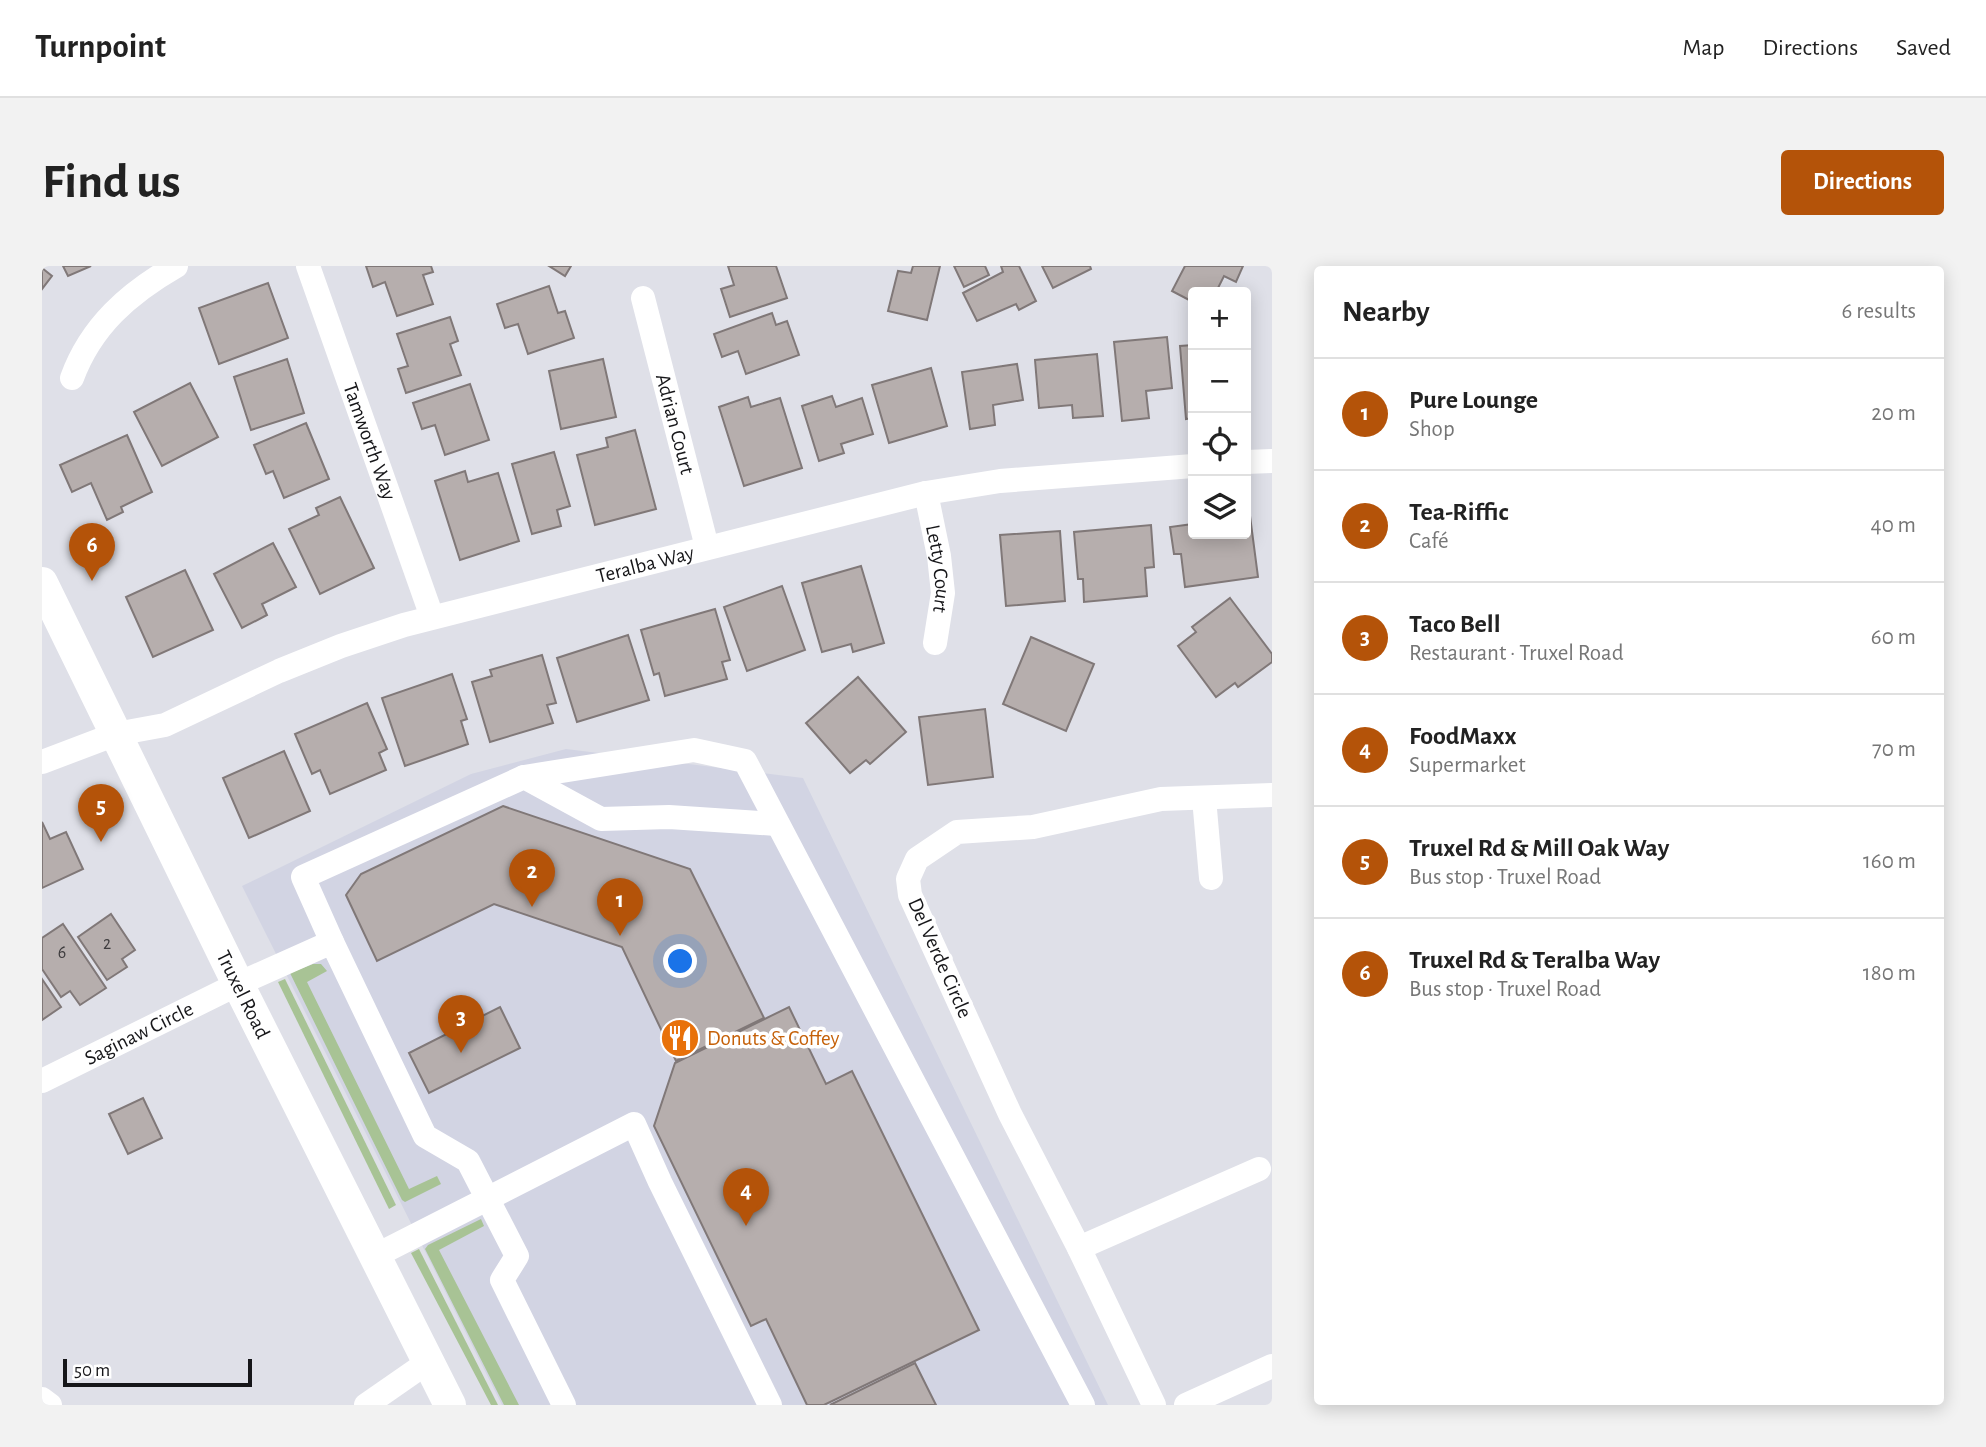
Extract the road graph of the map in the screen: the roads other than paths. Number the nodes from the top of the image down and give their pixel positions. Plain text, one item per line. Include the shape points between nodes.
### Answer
1 (176, 266) edge
2 (308, 266) edge
3 (643, 298) dead end
4 (72, 378) dead end
5 (1272, 461) edge
6 (1251, 462) edge
7 (1188, 466) edge
8 (926, 493) junction
9 (707, 547) junction
10 (42, 583) edge
11 (432, 617) junction
12 (936, 643) dead end
13 (116, 734) junction
14 (42, 762) edge
15 (524, 777) junction
16 (1272, 795) edge
17 (1204, 798) junction
18 (777, 824) junction
19 (1211, 878) dead end
20 (332, 942) junction
21 (238, 984) junction
22 (42, 1081) edge
23 (1259, 1168) dead end
24 (489, 1200) junction
25 (1079, 1248) junction
26 (375, 1256) junction
27 (428, 1362) junction
28 (1272, 1366) edge
29 (42, 1399) edge
30 (50, 1405) edge
31 (366, 1405) edge
32 (450, 1405) edge
33 (564, 1405) edge
34 (770, 1405) edge
35 (1083, 1405) edge
36 (1154, 1405) edge
37 (1186, 1405) edge

1 - 4 street via 136,292 99,327
2 - 11 street, Tamworth Way
3 - 9 street, Adrian Court
5 - 6 street
7 - 8 street, Teralba Way via 1000,481
8 - 9 street, Teralba Way
8 - 12 street, Letty Court via 943,593
9 - 11 street, Teralba Way
10 - 13 main road, Truxel Road
11 - 13 street, Teralba Way via 279,671 166,725
13 - 14 street, Teralba Way
13 - 21 main road, Truxel Road
15 - 18 street via 601,819 668,817
15 - 18 street via 694,750 745,761
15 - 20 street via 303,877
16 - 17 street, Del Verde Circle
17 - 19 street
17 - 25 street, Del Verde Circle via 1161,799 1033,827 957,832 917,859 908,879 910,895 1004,1102
18 - 35 street
20 - 21 street, Saginaw Circle
20 - 24 street via 425,1136 468,1161
21 - 22 street, Saginaw Circle
21 - 26 main road, Truxel Road
23 - 25 street
24 - 26 street
24 - 33 street via 517,1256 502,1280
24 - 34 street via 634,1124
25 - 36 street, Del Verde Circle
26 - 27 main road, Truxel Road
27 - 31 street
27 - 32 main road, Truxel Road
28 - 37 street
29 - 30 street

